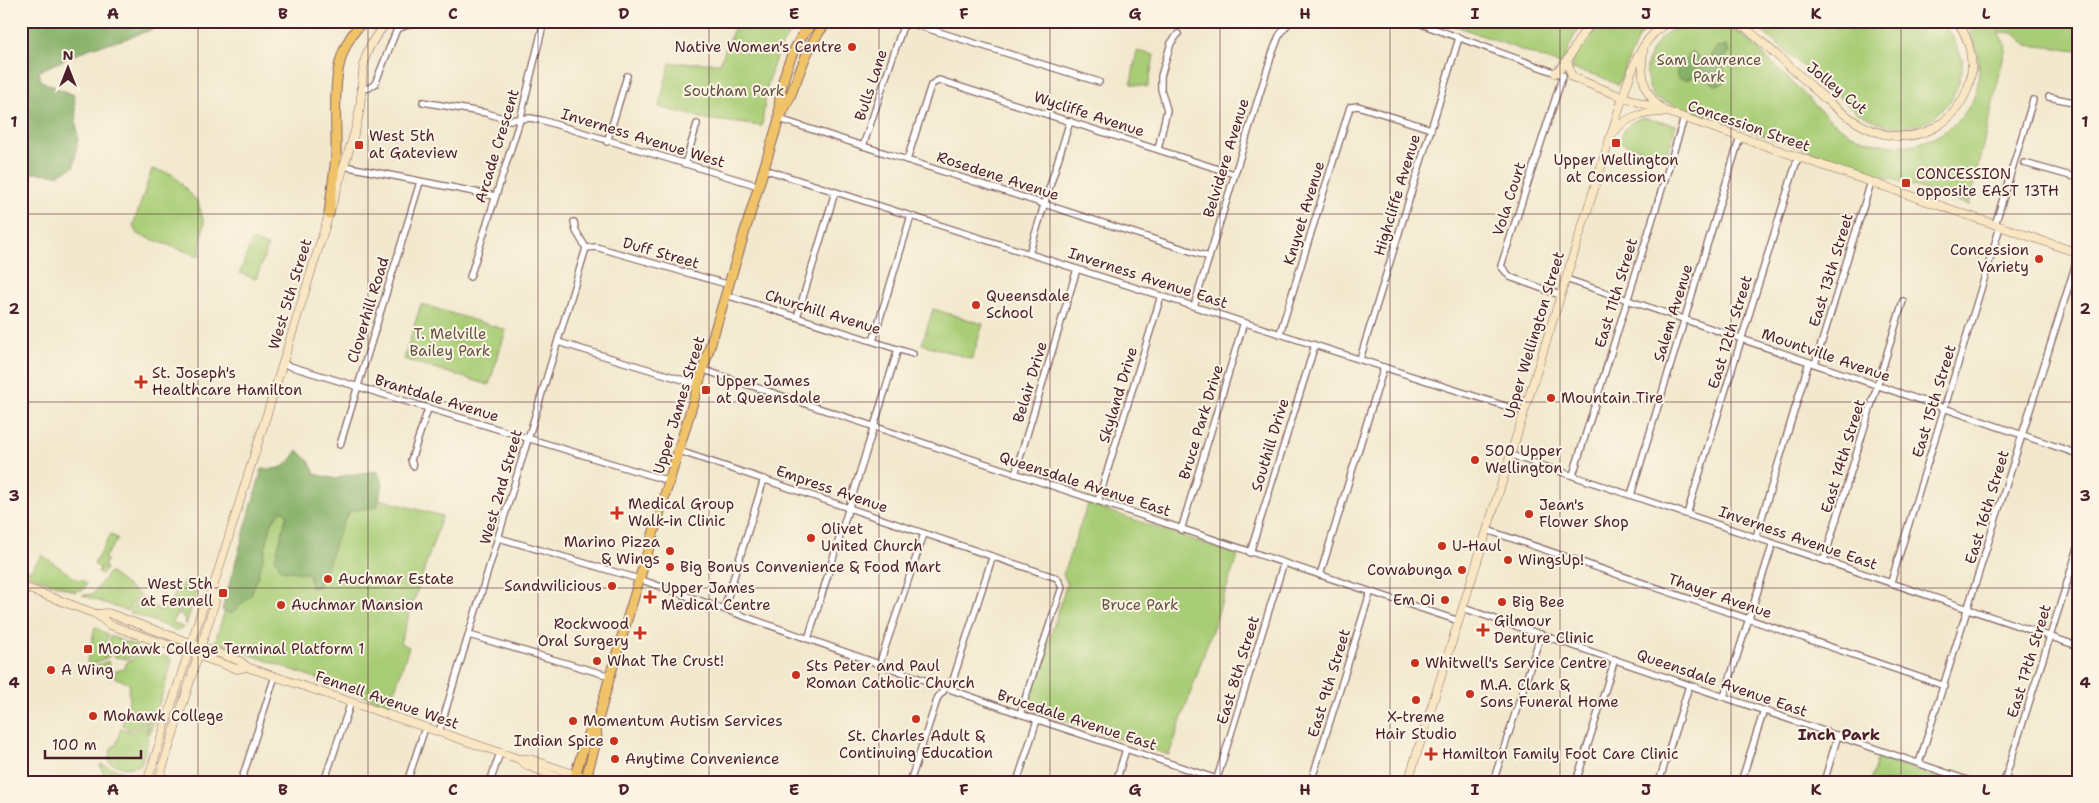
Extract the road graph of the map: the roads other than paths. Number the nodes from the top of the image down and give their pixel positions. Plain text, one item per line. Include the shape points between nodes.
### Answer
1 (389, 21) edge
2 (419, 21) edge
3 (544, 21) edge
4 (814, 21) edge
5 (828, 21) edge
6 (1290, 21) edge
7 (1413, 21) edge
8 (1596, 21) edge
9 (1671, 21) edge
10 (1734, 21) edge
11 (1956, 21) edge
12 (363, 22) edge
13 (1178, 34) dead end
14 (1459, 38) junction
15 (1644, 46) junction
16 (1567, 60) junction
17 (1555, 72) junction
18 (1563, 75) junction
19 (627, 76) dead end
20 (1572, 77) junction
21 (1099, 82) dead end
22 (360, 89) junction
23 (1623, 97) junction
24 (2049, 97) dead end
25 (2033, 100) dead end
26 (423, 102) dead end
27 (2078, 103) edge
28 (1666, 112) junction
29 (1684, 118) junction
30 (779, 119) junction
31 (520, 120) junction
32 (1070, 121) junction
33 (697, 124) dead end
34 (1431, 129) junction
35 (1740, 137) junction
36 (607, 142) junction
37 (1609, 142) junction
38 (864, 146) junction
39 (1158, 149) junction
40 (1798, 158) junction
41 (907, 160) junction
42 (2024, 163) dead end
43 (685, 164) junction
44 (344, 166) junction
45 (764, 169) junction
46 (1234, 174) junction
47 (2078, 178) edge
48 (420, 182) junction
49 (1871, 182) junction
50 (759, 186) junction
51 (835, 192) junction
52 (496, 196) junction
53 (1044, 204) junction
54 (329, 214) junction
55 (911, 216) junction
56 (574, 222) dead end
57 (1998, 226) junction
58 (586, 248) junction
59 (2078, 253) edge
60 (1029, 254) junction
61 (1209, 257) junction
62 (2078, 257) edge
63 (1078, 269) junction
64 (470, 277) dead end
65 (1566, 279) junction
66 (730, 285) junction
67 (726, 295) junction
68 (1560, 295) junction
69 (1161, 296) junction
70 (1627, 300) junction
71 (1903, 302) dead end
72 (1194, 306) junction
73 (797, 317) junction
74 (1684, 320) junction
75 (1244, 322) junction
76 (1280, 333) junction
77 (1741, 339) junction
78 (873, 341) junction
79 (558, 342) junction
80 (1314, 345) junction
81 (898, 349) junction
82 (913, 354) dead end
83 (1360, 359) junction
84 (1812, 363) junction
85 (283, 364) junction
86 (1384, 367) junction
87 (704, 370) junction
88 (700, 385) junction
89 (1877, 385) junction
90 (358, 387) junction
91 (1944, 408) junction
92 (428, 409) junction
93 (1524, 412) junction
94 (874, 426) junction
95 (2022, 435) junction
96 (528, 439) junction
97 (340, 445) dead end
98 (679, 451) junction
99 (2078, 454) edge
100 (1511, 455) junction
101 (413, 466) dead end
102 (1015, 474) junction
103 (1573, 475) junction
104 (764, 479) junction
105 (669, 481) junction
106 (1631, 495) junction
107 (1098, 500) junction
108 (850, 508) junction
109 (1687, 514) junction
110 (1181, 530) junction
111 (1486, 530) junction
112 (924, 534) junction
113 (1756, 537) junction
114 (500, 538) junction
115 (1773, 543) junction
116 (2078, 548) edge
117 (1250, 553) junction
118 (992, 558) junction
119 (1824, 560) junction
120 (1283, 565) junction
121 (1320, 575) junction
122 (639, 579) junction
123 (1891, 582) junction
124 (21, 586) edge
125 (212, 591) junction
126 (1370, 593) junction
127 (1463, 608) junction
128 (724, 609) junction
129 (1969, 609) junction
130 (96, 614) junction
131 (1749, 619) junction
132 (1459, 622) junction
133 (1540, 634) junction
134 (469, 635) junction
135 (2050, 637) junction
136 (808, 639) junction
137 (191, 644) junction
138 (2078, 646) edge
139 (201, 647) junction
140 (188, 653) junction
141 (197, 657) junction
142 (1615, 659) junction
143 (879, 665) junction
144 (247, 667) junction
145 (275, 676) junction
146 (610, 676) junction
147 (1689, 686) junction
148 (1945, 686) junction
149 (946, 689) junction
150 (1724, 697) junction
151 (351, 702) junction
152 (1764, 710) junction
153 (1020, 714) junction
154 (1037, 720) junction
155 (425, 728) junction
156 (439, 732) junction
157 (1838, 735) junction
158 (1126, 749) junction
159 (500, 753) junction
160 (1919, 763) junction
161 (578, 779) edge
162 (1216, 780) edge
163 (147, 782) edge
164 (158, 782) edge
165 (241, 782) edge
166 (324, 782) edge
167 (407, 782) edge
168 (490, 782) edge
169 (596, 782) edge
170 (910, 782) edge
171 (1018, 782) edge
172 (1116, 782) edge
173 (1226, 782) edge
174 (1311, 782) edge
175 (1408, 782) edge
176 (1493, 782) edge
177 (1576, 782) edge
178 (1659, 782) edge
179 (1742, 782) edge
180 (1824, 782) edge
181 (1973, 782) edge
182 (2004, 782) edge

1 - 22 main road, West 5th Street via 366,55
2 - 22 street via 398,29 375,84
3 - 31 street, Arcade Crescent
4 - 30 main road via 787,69 778,98
5 - 30 main road via 812,41 790,100
6 - 46 street, Belvidere Avenue via 1272,54
7 - 14 street, Concession Street
8 - 16 main road via 1580,36
9 - 15 main road via 1655,31
10 - 11 main road, Jolley Cut via 1849,119 1875,132 1906,136 1937,127 1954,112 1965,95 1971,76 1971,56 1965,34
12 - 54 main road via 346,43 338,70 336,154
13 - 39 street via 1169,48 1161,76 1167,110
14 - 17 street, Concession Street
14 - 34 street, Highcliffe Avenue
15 - 23 main road
15 - 28 main road via 1645,90
16 - 17 main road
16 - 20 main road
17 - 18 street, Concession Street
18 - 20 street, Concession Street
18 - 68 street, Vola Court via 1501,266 1510,277
19 - 36 street
20 - 23 main road, Concession Street
21 - 38 street, Bulls Lane via 906,24
22 - 44 main road, West 5th Street via 358,118
23 - 28 main road, Concession Street
23 - 37 main road, Upper Wellington Street
24 - 27 street
25 - 57 street, East 15th Street
26 - 31 street, Inverness Avenue West
28 - 29 main road, Concession Street
28 - 37 main road via 1630,118 1616,129
29 - 35 main road, Concession Street
29 - 70 street, East 11th Street
30 - 38 street, Rosedene Avenue
30 - 45 main road, Upper James Street
31 - 36 street, Inverness Avenue West via 541,120
31 - 52 street, Arcade Crescent
32 - 39 street, Wycliffe Avenue
32 - 41 street, Wycliffe Avenue via 935,80
32 - 53 street
33 - 43 street
34 - 76 street, Knyvet Avenue via 1358,106 1350,107
34 - 83 street, Highcliffe Avenue
35 - 40 main road, Concession Street
35 - 74 street, Salem Avenue
36 - 43 street, Inverness Avenue West
37 - 65 main road, Upper Wellington Street
38 - 41 street, Rosedene Avenue
39 - 46 street, Wycliffe Avenue
40 - 49 main road, Concession Street
40 - 77 street, East 12th Street
41 - 53 street, Rosedene Avenue
42 - 47 street
43 - 50 street, Inverness Avenue West
44 - 48 street
44 - 54 main road, West 5th Street
45 - 50 main road, Upper James Street
45 - 51 street, Inverness Avenue East
46 - 61 street, Belvidere Avenue
48 - 52 street
48 - 90 street, Cloverhill Road
49 - 57 main road, Concession Street
49 - 84 street, East 13th Street
50 - 66 main road, Upper James Street
51 - 55 street, Inverness Avenue East
51 - 73 street
52 - 64 street, Arcade Crescent
53 - 60 street
53 - 61 street, Rosedene Avenue
54 - 85 main road, West 5th Street
55 - 60 street, Inverness Avenue East
55 - 78 street
56 - 58 street
57 - 59 main road, Concession Street
57 - 91 street, East 15th Street
58 - 66 street, Duff Street via 596,246
58 - 79 street, West 2nd Street
60 - 63 street, Inverness Avenue East
61 - 72 street, Belvidere Avenue
62 - 95 street, East 16th Street
63 - 69 street, Inverness Avenue East
63 - 102 street, Belair Drive
65 - 68 main road, Upper Wellington Street
65 - 70 street, Mountville Avenue
66 - 67 main road, Upper James Street
67 - 73 street, Churchill Avenue
67 - 87 main road, Upper James Street
68 - 93 main road, Upper Wellington Street
69 - 72 street, Inverness Avenue East
69 - 107 street, Skyland Drive
70 - 74 street, Mountville Avenue
70 - 103 street, East 11th Street
71 - 89 street, East 14th Street
72 - 75 street, Inverness Avenue East
73 - 78 street, Churchill Avenue
74 - 77 street, Mountville Avenue
74 - 106 street, Salem Avenue
75 - 76 street, Inverness Avenue East
75 - 110 street, Bruce Park Drive
76 - 80 street, Inverness Avenue East
77 - 84 street, Mountville Avenue
77 - 109 street, East 12th Street
78 - 81 street, Churchill Avenue
79 - 88 street
79 - 96 street, West 2nd Street
80 - 83 street, Inverness Avenue East
80 - 117 street, Southill Drive
81 - 82 street, Churchill Avenue
81 - 94 street
83 - 86 street, Inverness Avenue East
84 - 89 street, Mountville Avenue
84 - 113 street, East 13th Street
85 - 90 street, Brantdale Avenue
85 - 125 main road, West 5th Street
86 - 93 street, Inverness Avenue East
86 - 121 street
87 - 88 main road, Upper James Street
87 - 94 street, Queensdale Avenue East
88 - 98 main road, Upper James Street
89 - 91 street, Mountville Avenue
89 - 119 street, East 14th Street
90 - 92 street, Brantdale Avenue
90 - 97 street, Cloverhill Road
91 - 95 street, Mountville Avenue
91 - 123 street, East 15th Street
92 - 96 street, Brantdale Avenue
92 - 101 street via 411,460
93 - 100 main road, Upper Wellington Street
94 - 102 street, Queensdale Avenue East
94 - 108 street
95 - 99 street, Mountville Avenue
95 - 129 street, East 16th Street
96 - 105 street, Brantdale Avenue
96 - 114 street, West 2nd Street
98 - 104 street, Empress Avenue
98 - 105 main road, Upper James Street
100 - 103 street, Inverness Avenue East
100 - 111 main road, Upper Wellington Street
102 - 107 street, Queensdale Avenue East
103 - 106 street, Inverness Avenue East
104 - 108 street, Empress Avenue
104 - 128 street
105 - 122 main road, Upper James Street
106 - 109 street, Inverness Avenue East
107 - 110 street, Queensdale Avenue East
108 - 112 street, Empress Avenue
108 - 136 street
109 - 113 street, Inverness Avenue East
110 - 117 street, Queensdale Avenue East
111 - 127 main road, Upper Wellington Street
111 - 131 street, Thayer Avenue
112 - 118 street, Empress Avenue
112 - 143 street
113 - 115 street, Inverness Avenue East
114 - 122 street, Brucedale Avenue East
114 - 134 street, West 2nd Street
115 - 119 street, Inverness Avenue East
115 - 131 street
116 - 135 street, East 17th Street
117 - 120 street, Queensdale Avenue East
118 - 149 street via 953,680
118 - 153 street, Empress Avenue via 1061,582 1062,588
119 - 123 street, Inverness Avenue East
120 - 121 street, Queensdale Avenue East
120 - 162 street, East 8th Street
121 - 126 street, Queensdale Avenue East
122 - 128 street, Brucedale Avenue East
122 - 146 main road, Upper James Street
123 - 129 street, Inverness Avenue East
124 - 130 main road, Fennell Avenue West
125 - 137 main road, West 5th Street via 205,600
125 - 139 main road, West 5th Street via 215,602
126 - 132 street, Queensdale Avenue East
126 - 174 street, East 9th Street
127 - 132 main road, Upper Wellington Street
127 - 133 street, Queensdale Avenue East
128 - 136 street, Brucedale Avenue East
129 - 135 street, Inverness Avenue East
129 - 148 street, East 16th Street
130 - 137 main road, Fennell Avenue West via 108,613
130 - 140 main road, Fennell Avenue West via 110,625
131 - 148 street, Thayer Avenue
131 - 150 street
132 - 175 main road, Upper Wellington Street
133 - 142 street, Queensdale Avenue East
133 - 176 street
134 - 146 street
134 - 156 street, West 2nd Street
135 - 138 street, Inverness Avenue East
135 - 182 street, East 17th Street
136 - 143 street, Brucedale Avenue East
137 - 139 main road, Fennell Avenue West
137 - 140 main road, West 5th Street
139 - 141 main road, West 5th Street
139 - 144 main road, Fennell Avenue West via 240,661
140 - 141 main road, Fennell Avenue West
140 - 163 main road, West 5th Street
141 - 144 main road, Fennell Avenue West via 237,669
141 - 164 main road, West 5th Street
142 - 147 street, Queensdale Avenue East
142 - 177 street
143 - 149 street, Brucedale Avenue East
144 - 145 main road, Fennell Avenue West
145 - 151 main road, Fennell Avenue West
145 - 165 street
146 - 161 main road, Upper James Street via 596,727 588,734
147 - 150 street, Queensdale Avenue East
147 - 178 street
148 - 160 street, East 16th Street
149 - 153 street, Brucedale Avenue East
149 - 170 street via 938,696
150 - 152 street, Queensdale Avenue East
151 - 155 main road, Fennell Avenue West
151 - 166 street
152 - 157 street, Queensdale Avenue East
152 - 179 street
153 - 154 street, Brucedale Avenue East
154 - 158 street, Brucedale Avenue East
154 - 171 street
155 - 156 main road, Fennell Avenue West
155 - 167 street
156 - 159 main road, Fennell Avenue West
157 - 160 street, Queensdale Avenue East
157 - 180 street
158 - 162 street, Brucedale Avenue East
158 - 172 street
159 - 161 main road, Fennell Avenue West via 530,759
159 - 168 street
160 - 181 street, Queensdale Avenue East
161 - 169 main road, Fennell Avenue West
162 - 173 street, Brucedale Avenue East

